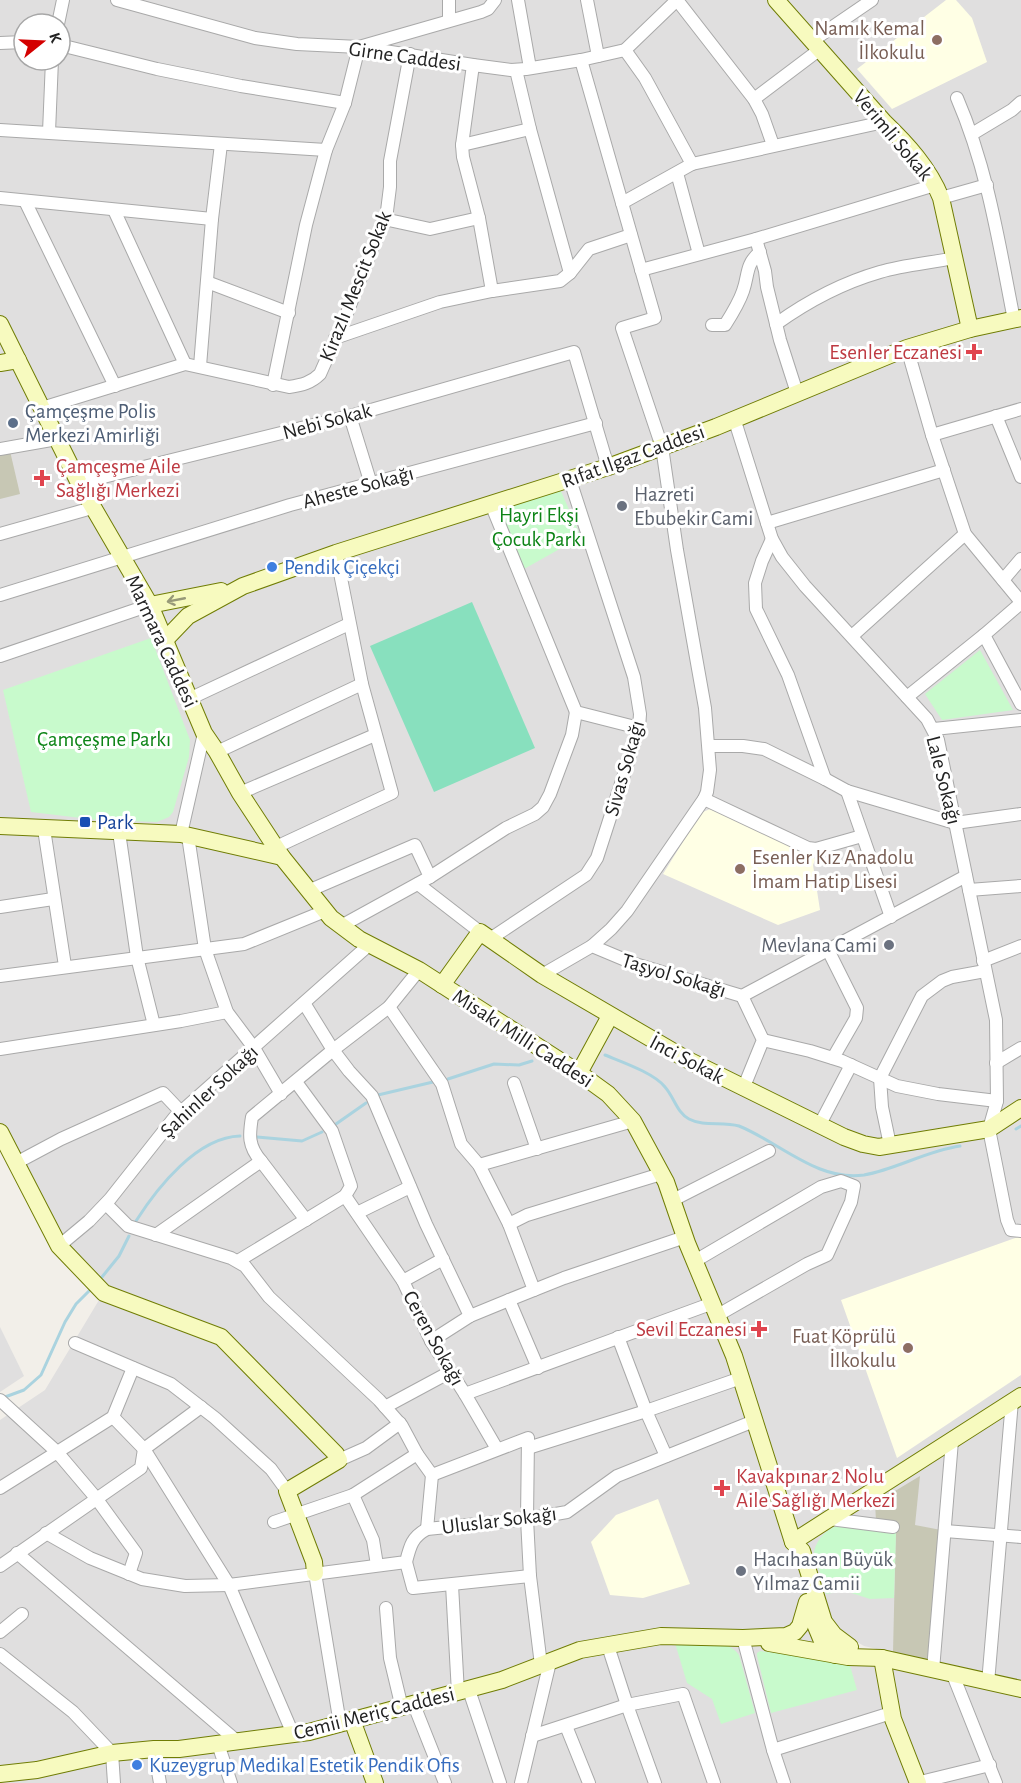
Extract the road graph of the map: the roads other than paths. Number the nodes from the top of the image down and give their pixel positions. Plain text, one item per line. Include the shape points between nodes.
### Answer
1 (117, 0) edge
2 (449, 0) edge
3 (495, 0) edge
4 (518, 0) edge
5 (587, 0) edge
6 (677, 0) edge
7 (776, 0) edge
8 (872, 0) edge
9 (449, 20) junction
10 (816, 46) junction
11 (359, 47) junction
12 (72, 48) edge
13 (626, 50) junction
14 (410, 54) junction
15 (598, 57) junction
16 (581, 60) junction
17 (473, 65) junction
18 (530, 68) junction
19 (516, 70) junction
20 (52, 72) edge
21 (957, 98) dead end
22 (754, 99) junction
23 (1021, 102) edge
24 (345, 103) junction
25 (884, 122) junction
26 (530, 129) junction
27 (0, 130) edge
28 (49, 132) junction
29 (972, 134) junction
30 (221, 144) junction
31 (462, 145) junction
32 (773, 145) junction
33 (326, 150) junction
34 (692, 164) junction
35 (677, 173) junction
36 (987, 185) junction
37 (938, 191) junction
38 (0, 198) edge
39 (25, 201) junction
40 (622, 203) junction
41 (114, 210) junction
42 (479, 218) junction
43 (212, 219) junction
44 (384, 219) junction
45 (631, 235) junction
46 (756, 239) junction
47 (760, 252) junction
48 (699, 254) junction
49 (954, 258) junction
50 (641, 270) junction
51 (570, 273) junction
52 (207, 282) junction
53 (492, 291) junction
54 (289, 312) junction
55 (1017, 319) edge
56 (0, 324) edge
57 (776, 324) junction
58 (712, 325) dead end
59 (970, 330) junction
60 (335, 338) junction
61 (907, 348) junction
62 (18, 360) junction
63 (0, 363) edge
64 (185, 364) junction
65 (200, 366) junction
66 (273, 385) junction
67 (115, 386) junction
68 (797, 393) junction
69 (42, 408) junction
70 (1021, 409) edge
71 (351, 416) junction
72 (996, 416) junction
73 (734, 418) junction
74 (596, 423) junction
75 (932, 435) junction
76 (57, 439) junction
77 (662, 447) junction
78 (0, 449) edge
79 (608, 467) junction
80 (944, 470) junction
81 (1021, 477) edge
82 (570, 480) junction
83 (79, 483) junction
84 (370, 483) junction
85 (490, 504) junction
86 (92, 508) junction
87 (767, 523) junction
88 (0, 534) edge
89 (965, 534) junction
90 (772, 538) junction
91 (336, 553) junction
92 (122, 557) junction
93 (1021, 559) edge
94 (1003, 580) junction
95 (243, 586) junction
96 (0, 596) edge
97 (1021, 602) edge
98 (150, 605) junction
99 (349, 624) junction
100 (984, 635) junction
101 (852, 636) junction
102 (165, 640) junction
103 (0, 656) edge
104 (362, 684) junction
105 (907, 697) junction
106 (189, 699) junction
107 (1021, 704) edge
108 (576, 712) junction
109 (1021, 720) edge
110 (639, 729) junction
111 (934, 729) junction
112 (204, 734) junction
113 (375, 735) junction
114 (709, 746) junction
115 (217, 752) junction
116 (825, 779) junction
117 (847, 792) junction
118 (240, 793) junction
119 (704, 799) junction
120 (1021, 814) edge
121 (955, 823) junction
122 (0, 826) edge
123 (44, 829) junction
124 (119, 832) junction
125 (184, 835) junction
126 (862, 836) junction
127 (279, 852) junction
128 (966, 876) junction
129 (430, 877) junction
130 (418, 884) junction
131 (1021, 886) edge
132 (969, 890) junction
133 (308, 891) junction
134 (53, 900) junction
135 (0, 907) edge
136 (325, 911) junction
137 (891, 917) junction
138 (341, 926) junction
139 (485, 935) junction
140 (370, 944) junction
141 (592, 946) junction
142 (1021, 946) edge
143 (205, 949) junction
144 (828, 950) junction
145 (137, 957) junction
146 (65, 966) junction
147 (984, 966) junction
148 (419, 970) junction
149 (542, 975) junction
150 (0, 976) edge
151 (442, 985) junction
152 (742, 996) junction
153 (304, 1003) junction
154 (389, 1007) junction
155 (227, 1012) junction
156 (610, 1016) junction
157 (154, 1025) junction
158 (763, 1040) junction
159 (254, 1048) junction
160 (1021, 1048) edge
161 (0, 1049) edge
162 (333, 1050) junction
163 (832, 1058) junction
164 (996, 1063) junction
165 (851, 1065) junction
166 (579, 1073) junction
167 (880, 1078) junction
168 (296, 1082) junction
169 (514, 1083) dead end
170 (743, 1089) junction
171 (281, 1094) junction
172 (997, 1101) junction
173 (1021, 1108) edge
174 (181, 1112) junction
175 (633, 1121) junction
176 (819, 1126) junction
177 (989, 1129) junction
178 (0, 1132) edge
179 (890, 1145) junction
180 (537, 1149) junction
181 (769, 1151) dead end
182 (261, 1161) junction
183 (16, 1162) junction
184 (479, 1165) junction
185 (661, 1174) junction
186 (410, 1187) junction
187 (345, 1196) junction
188 (673, 1200) junction
189 (106, 1204) junction
190 (357, 1213) junction
191 (306, 1220) junction
192 (509, 1224) junction
193 (1016, 1231) edge
194 (156, 1235) junction
195 (685, 1237) junction
196 (59, 1246) junction
197 (443, 1259) junction
198 (694, 1261) junction
199 (238, 1262) junction
200 (403, 1281) junction
201 (534, 1290) junction
202 (509, 1300) junction
203 (716, 1309) junction
204 (470, 1316) junction
205 (618, 1337) junction
206 (431, 1341) junction
207 (75, 1343) dead end
208 (133, 1368) junction
209 (538, 1368) junction
210 (450, 1372) junction
211 (741, 1378) junction
212 (465, 1394) junction
213 (1017, 1399) edge
214 (0, 1400) edge
215 (201, 1407) junction
216 (385, 1407) junction
217 (646, 1411) junction
218 (113, 1417) junction
219 (754, 1421) junction
220 (400, 1423) junction
221 (952, 1441) junction
222 (528, 1443) junction
223 (144, 1449) junction
224 (497, 1449) junction
225 (57, 1452) junction
226 (417, 1454) junction
227 (666, 1456) junction
228 (339, 1460) junction
229 (432, 1475) junction
230 (2, 1484) edge
231 (287, 1491) junction
232 (352, 1495) junction
233 (96, 1498) junction
234 (296, 1515) junction
235 (527, 1519) junction
236 (830, 1520) junction
237 (274, 1522) dead end
238 (892, 1527) dead end
239 (427, 1529) junction
240 (945, 1531) junction
241 (46, 1533) junction
242 (1000, 1535) junction
243 (1021, 1537) edge
244 (794, 1542) junction
245 (17, 1553) junction
246 (406, 1562) junction
247 (377, 1565) junction
248 (0, 1566) edge
249 (315, 1573) junction
250 (129, 1574) junction
251 (530, 1576) junction
252 (228, 1585) junction
253 (452, 1585) junction
254 (807, 1602) junction
255 (386, 1608) dead end
256 (22, 1614) dead end
257 (0, 1632) edge
258 (820, 1635) junction
259 (768, 1636) junction
260 (743, 1638) junction
261 (608, 1646) junction
262 (789, 1647) junction
263 (842, 1651) junction
264 (0, 1654) edge
265 (882, 1658) junction
266 (546, 1663) junction
267 (933, 1670) junction
268 (953, 1675) junction
269 (988, 1683) junction
270 (1021, 1689) edge
271 (463, 1692) junction
272 (408, 1706) junction
273 (627, 1706) junction
274 (891, 1713) junction
275 (346, 1722) junction
276 (566, 1726) junction
277 (293, 1734) junction
278 (532, 1736) junction
279 (237, 1742) junction
280 (218, 1744) junction
281 (154, 1749) junction
282 (773, 1750) junction
283 (112, 1753) junction
284 (990, 1765) junction
285 (0, 1774) edge
286 (114, 1783) edge
287 (160, 1783) edge
288 (231, 1783) edge
289 (375, 1783) edge
290 (445, 1783) edge
291 (500, 1783) edge
292 (520, 1783) edge
293 (589, 1783) edge
294 (655, 1783) edge
295 (714, 1783) edge
296 (784, 1783) edge
297 (917, 1783) edge
298 (996, 1783) edge

1 - 11 street, Girne Caddesi via 255,38
2 - 9 street
3 - 9 street via 488,9
4 - 18 street
5 - 15 street
6 - 13 street
6 - 22 street
7 - 10 street, Verimli Sokak
8 - 10 street
9 - 11 street
10 - 22 street
10 - 25 street, Verimli Sokak
11 - 14 street, Girne Caddesi
11 - 24 street
12 - 24 street via 241,86
13 - 15 street, Girne Caddesi
13 - 34 street
14 - 17 street, Girne Caddesi
14 - 44 street, Kirazlı Mescit Sokak via 390,161
15 - 16 street, Girne Caddesi
16 - 18 street, Girne Caddesi
16 - 40 street
17 - 19 street, Girne Caddesi
17 - 31 street
18 - 19 street, Girne Caddesi
19 - 26 street
20 - 28 street
21 - 29 street
22 - 32 street
23 - 29 street
24 - 33 street
25 - 32 street
25 - 37 street, Verimli Sokak via 915,155
26 - 31 street
26 - 51 street
27 - 28 street
28 - 30 street
29 - 36 street
30 - 33 street
30 - 43 street
31 - 42 street
32 - 34 street
33 - 54 street
34 - 35 street
35 - 40 street
35 - 48 street
36 - 37 street
36 - 55 street
37 - 46 street
37 - 49 street, Verimli Sokak
38 - 39 street
39 - 41 street
39 - 67 street
40 - 45 street
41 - 43 street
41 - 64 street
42 - 44 street via 430,229
42 - 53 street
43 - 52 street
44 - 60 street, Kirazlı Mescit Sokak
45 - 50 street
45 - 51 street via 589,249
46 - 47 street
46 - 48 street
47 - 57 street
47 - 58 street via 750,260 744,288 725,325
48 - 50 street
49 - 57 street via 859,279 803,304
49 - 59 street, Verimli Sokak
50 - 77 street via 655,318 622,328
51 - 53 street via 560,281
52 - 54 street
52 - 65 street
53 - 60 street via 440,302
54 - 66 street
55 - 59 street, Rıfat Ilgaz Caddesi
56 - 62 street, Marmara Caddesi
57 - 68 street
59 - 61 street, Rıfat Ilgaz Caddesi
60 - 66 street, Kirazlı Mescit Sokak via 320,374 313,381 302,386
61 - 68 street, Rıfat Ilgaz Caddesi
61 - 75 street
62 - 63 street
62 - 69 street, Marmara Caddesi
64 - 65 street, Kirazlı Mescit Sokak
64 - 67 street, Kirazlı Mescit Sokak
65 - 66 street, Kirazlı Mescit Sokak
67 - 69 street, Kirazlı Mescit Sokak
68 - 73 street, Rıfat Ilgaz Caddesi
69 - 76 street, Marmara Caddesi
70 - 72 street
71 - 74 street, Nebi Sokak via 574,352
71 - 83 street, Nebi Sokak
71 - 84 street
72 - 75 street
72 - 81 street
73 - 77 street, Rıfat Ilgaz Caddesi
73 - 87 street, Lale Sokağı
74 - 79 street
74 - 84 street, Aheste Sokağı
75 - 80 street
76 - 78 street
76 - 83 street, Marmara Caddesi
77 - 79 street, Rıfat Ilgaz Caddesi
77 - 114 street
79 - 82 street, Rıfat Ilgaz Caddesi
80 - 87 street
80 - 89 street
82 - 85 street, Rıfat Ilgaz Caddesi
82 - 110 street, Sivas Sokağı via 634,677
83 - 86 street, Marmara Caddesi
84 - 92 street, Aheste Sokağı
85 - 91 street, Rıfat Ilgaz Caddesi
85 - 108 street
86 - 88 street
86 - 92 street, Marmara Caddesi
87 - 90 street, Lale Sokağı
89 - 94 street
89 - 101 street
90 - 101 street, Lale Sokağı via 805,586
90 - 116 street via 755,583 756,609 788,675
91 - 95 street, Rıfat Ilgaz Caddesi
91 - 99 street
92 - 96 street, Aheste Sokağı
92 - 98 street, Marmara Caddesi
93 - 94 street
94 - 97 street
95 -> 98 street, Rıfat Ilgaz Caddesi
95 - 102 street, Rıfat Ilgaz Caddesi via 188,616
97 - 100 street
98 - 102 street, Marmara Caddesi
98 - 103 street
99 - 104 street
99 - 106 street
100 - 105 street
100 - 107 street
101 - 105 street, Lale Sokağı
102 - 106 street, Marmara Caddesi
104 - 113 street
104 - 115 street
105 - 111 street, Lale Sokağı
106 - 112 street, Marmara Caddesi
108 - 110 street
108 - 129 street via 572,735 543,807
109 - 111 street
110 - 139 street, Sivas Sokağı via 592,867 586,875
111 - 121 street, Lale Sokağı
112 - 115 street, Marmara Caddesi
112 - 125 street
113 - 118 street
113 - 127 street via 392,793
114 - 116 street via 764,749
114 - 119 street via 711,770
115 - 118 street, Marmara Caddesi
116 - 117 street
117 - 121 street
117 - 126 street
118 - 127 street, Marmara Caddesi
119 - 126 street via 808,848
119 - 141 street via 627,911
120 - 121 street
121 - 128 street, Lale Sokağı
122 - 123 street
123 - 124 street
123 - 134 street
124 - 125 street
124 - 145 street
125 - 127 street
125 - 143 street
126 - 137 street
127 - 133 street, Misakı Milli Caddesi
128 - 132 street, Lale Sokağı
128 - 137 street, Taşyol Sokağı
129 - 130 street
129 - 133 street via 415,845
130 - 138 street
130 - 139 street, İnci Sokak
131 - 132 street
132 - 147 street, Lale Sokağı
133 - 136 street, Misakı Milli Caddesi
134 - 135 street
134 - 146 street
136 - 138 street, Misakı Milli Caddesi
136 - 143 street via 244,944
137 - 144 street, Taşyol Sokağı
138 - 140 street, Misakı Milli Caddesi
139 - 149 street, İnci Sokak
139 - 151 street, Sivas Sokağı
140 - 148 street, Misakı Milli Caddesi
140 - 153 street, Şahinler Sokağı
141 - 149 street
141 - 152 street, Taşyol Sokağı via 635,964
142 - 147 street
143 - 145 street
143 - 155 street
144 - 152 street, Taşyol Sokağı
144 - 163 street via 857,1008 856,1018
145 - 146 street
145 - 157 street
146 - 150 street
147 - 164 street, Lale Sokağı via 996,1020
147 - 167 street via 942,981 922,996
148 - 151 street, Misakı Milli Caddesi
148 - 154 street
149 - 156 street, İnci Sokak
151 - 166 street, Misakı Milli Caddesi
152 - 158 street
153 - 159 street, Şahinler Sokağı
153 - 162 street
154 - 162 street
154 - 184 street via 442,1084 461,1144
155 - 157 street
155 - 159 street
156 - 166 street
156 - 170 street, İnci Sokak
157 - 161 street
158 - 163 street
158 - 170 street
159 - 171 street
159 - 174 street, Şahinler Sokağı
160 - 164 street
162 - 168 street
162 - 186 street via 372,1096
163 - 165 street
164 - 172 street, Lale Sokağı
165 - 167 street
165 - 176 street
166 - 175 street, Misakı Milli Caddesi via 608,1094
167 - 172 street via 916,1090
167 - 179 street
168 - 171 street
168 - 187 street via 332,1131 351,1186
169 - 180 street
170 - 176 street, İnci Sokak
171 - 182 street via 252,1117 249,1137 253,1152
172 - 177 street, Lale Sokağı
173 - 177 street
174 - 183 street via 163,1093
174 - 189 street, Şahinler Sokağı
175 - 180 street
175 - 185 street, Misakı Milli Caddesi
176 - 179 street, İnci Sokak via 863,1144
177 - 179 street, İnci Sokak
177 - 193 street via 1007,1220
178 - 183 street
180 - 184 street
181 - 188 street
182 - 191 street
182 - 194 street
183 - 196 street
184 - 192 street
185 - 188 street, Misakı Milli Caddesi
185 - 192 street
186 - 190 street
186 - 197 street
187 - 190 street, Ceren Sokağı
187 - 191 street
188 - 195 street, Misakı Milli Caddesi
189 - 194 street via 128,1226
189 - 196 street, Şahinler Sokağı
190 - 200 street, Ceren Sokağı
191 - 199 street
192 - 201 street
194 - 199 street
195 - 198 street, Misakı Milli Caddesi
195 - 201 street
196 - 228 street via 104,1293 220,1337
197 - 200 street
197 - 204 street
198 - 203 street, Misakı Milli Caddesi
198 - 203 street, Ceren Sokağı via 821,1187 841,1181 854,1186 828,1255
199 - 216 street via 269,1297
200 - 206 street, Ceren Sokağı
201 - 202 street
202 - 204 street
202 - 209 street
203 - 205 street, Ceren Sokağı
203 - 211 street, Misakı Milli Caddesi
204 - 206 street
205 - 209 street, Ceren Sokağı
205 - 217 street
206 - 210 street, Ceren Sokağı
207 - 208 street
208 - 215 street via 171,1384
208 - 218 street
209 - 212 street, Ceren Sokağı
210 - 212 street, Ceren Sokağı
210 - 216 street
211 - 217 street
211 - 219 street, Misakı Milli Caddesi
212 - 224 street
213 - 221 street
213 - 242 street
214 - 225 street
215 - 223 street
215 - 231 street via 271,1469
216 - 220 street
217 - 222 street
217 - 227 street
218 - 223 street
218 - 225 street
219 - 227 street, Uluslar Sokağı
219 - 244 street, Misakı Milli Caddesi
220 - 226 street
220 - 228 street via 366,1448
221 - 236 street
221 - 240 street
222 - 224 street
222 - 235 street
223 - 233 street via 141,1468
223 - 252 street
224 - 229 street
225 - 230 street
225 - 233 street
226 - 229 street
226 - 232 street
227 - 235 street, Uluslar Sokağı via 617,1476 567,1512
228 - 231 street
229 - 239 street
231 - 234 street
232 - 234 street
232 - 247 street via 373,1539
233 - 241 street
233 - 250 street via 136,1553
234 - 237 street
234 - 249 street
235 - 239 street, Uluslar Sokağı
235 - 251 street
236 - 238 street
236 - 244 street
239 - 246 street, Uluslar Sokağı via 411,1543
240 - 242 street
240 - 267 street
241 - 245 street
241 - 250 street
242 - 243 street
242 - 269 street
244 - 254 street, Misakı Milli Caddesi via 792,1554
244 - 258 street, Misakı Milli Caddesi via 802,1551
245 - 248 street
245 - 279 street
246 - 247 street
246 - 253 street via 413,1588
247 - 249 street
249 - 252 street
249 - 275 street
250 - 252 street via 185,1586
251 - 253 street
251 - 266 street
252 - 277 street
253 - 271 street
254 - 258 street, Misakı Milli Caddesi
254 - 259 street via 798,1630 786,1636
255 - 272 street via 390,1658
256 - 257 street
258 - 259 street
258 - 262 street via 806,1646
258 - 263 street, Misakı Milli Caddesi via 834,1635
259 - 260 street
260 - 261 street, Cemii Meriç Caddesi via 661,1636
260 - 262 street
260 - 282 street
261 - 266 street, Cemii Meriç Caddesi via 580,1650
261 - 273 street
262 - 263 street
263 - 265 street
264 - 283 street via 73,1712
265 - 267 street
265 - 274 street
266 - 271 street, Cemii Meriç Caddesi
266 - 278 street
267 - 268 street
268 - 269 street
268 - 284 street
269 - 270 street
271 - 272 street, Cemii Meriç Caddesi
271 - 291 street
272 - 275 street, Cemii Meriç Caddesi
272 - 290 street
273 - 276 street
273 - 294 street
273 - 295 street via 683,1694
274 - 282 street
274 - 297 street
275 - 277 street, Cemii Meriç Caddesi
275 - 289 street
276 - 278 street
276 - 293 street
277 - 279 street, Cemii Meriç Caddesi
278 - 292 street
279 - 280 street, Cemii Meriç Caddesi
280 - 281 street, Cemii Meriç Caddesi
280 - 288 street
281 - 283 street, Cemii Meriç Caddesi
281 - 287 street
282 - 296 street
283 - 285 street, Cemii Meriç Caddesi
283 - 286 street
284 - 297 street
284 - 298 street

